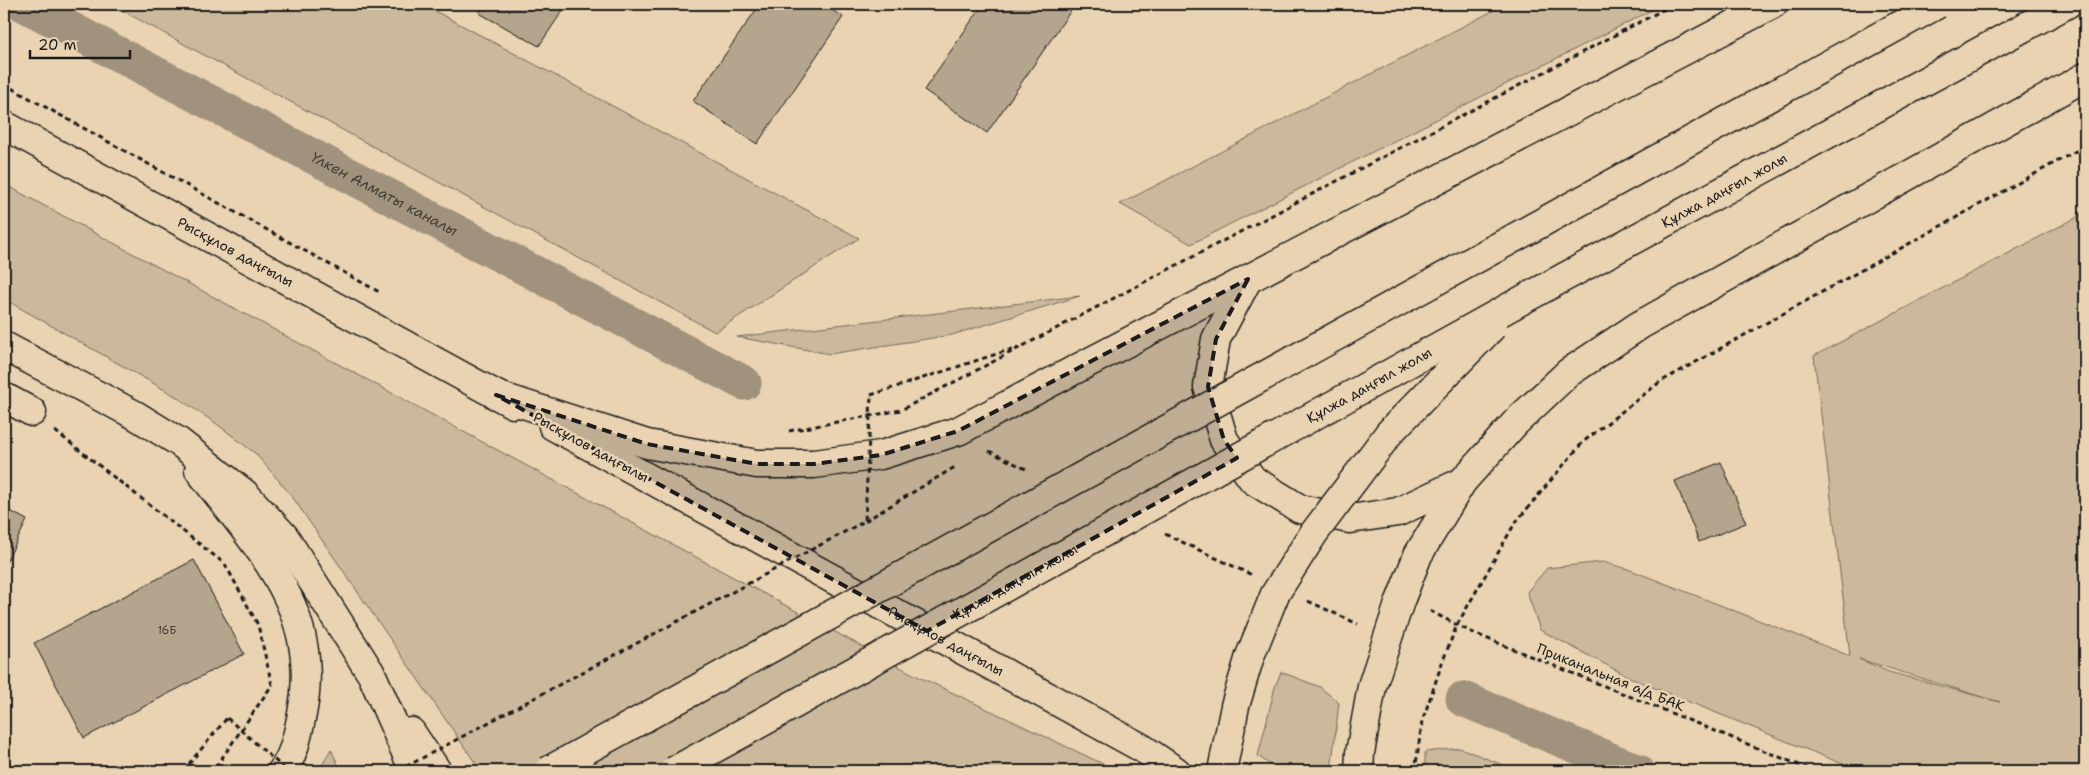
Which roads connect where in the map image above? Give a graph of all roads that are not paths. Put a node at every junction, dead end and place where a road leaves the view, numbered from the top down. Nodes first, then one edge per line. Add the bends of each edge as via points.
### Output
1 (1773, 4) edge
2 (1938, 4) edge
3 (2067, 4) edge
4 (2085, 77) edge
5 (4, 125) edge
6 (1248, 279) junction
7 (1515, 304) junction
8 (4, 346) edge
9 (496, 395) junction
10 (4, 397) edge
11 (32, 412) road end
12 (179, 442) junction
13 (1462, 482) junction
14 (372, 675) junction
15 (282, 771) edge
16 (414, 771) edge
17 (437, 771) edge
18 (548, 771) edge
19 (674, 771) edge
20 (1176, 771) edge
21 (1222, 771) edge
22 (1359, 771) edge

1 - 6 main road
2 - 18 main road, bridge
3 - 7 main road, Құлжа даңғыл жолы
4 - 13 main road via 1640,325 1568,373 1516,422
5 - 9 main road, Рысқұлов даңғылы
6 - 9 main road via 958,431 881,455 814,464 757,464 647,444
6 - 13 main road via 1216,339 1208,386 1224,440 1253,480 1300,508 1350,519 1398,512
7 - 19 main road, Құлжа даңғыл жолы, bridge
7 - 21 main road, bridge via 1390,432 1314,533 1290,571 1276,594 1250,656 1235,706
8 - 12 main road via 135,415
9 - 20 main road, Рысқұлов даңғылы via 1142,748
10 - 11 main road
12 - 14 main road via 245,494 284,536
12 - 15 main road via 278,576 296,614 304,648 306,692 297,736
13 - 22 main road via 1418,555 1400,601 1372,686
14 - 16 main road
14 - 17 main road

